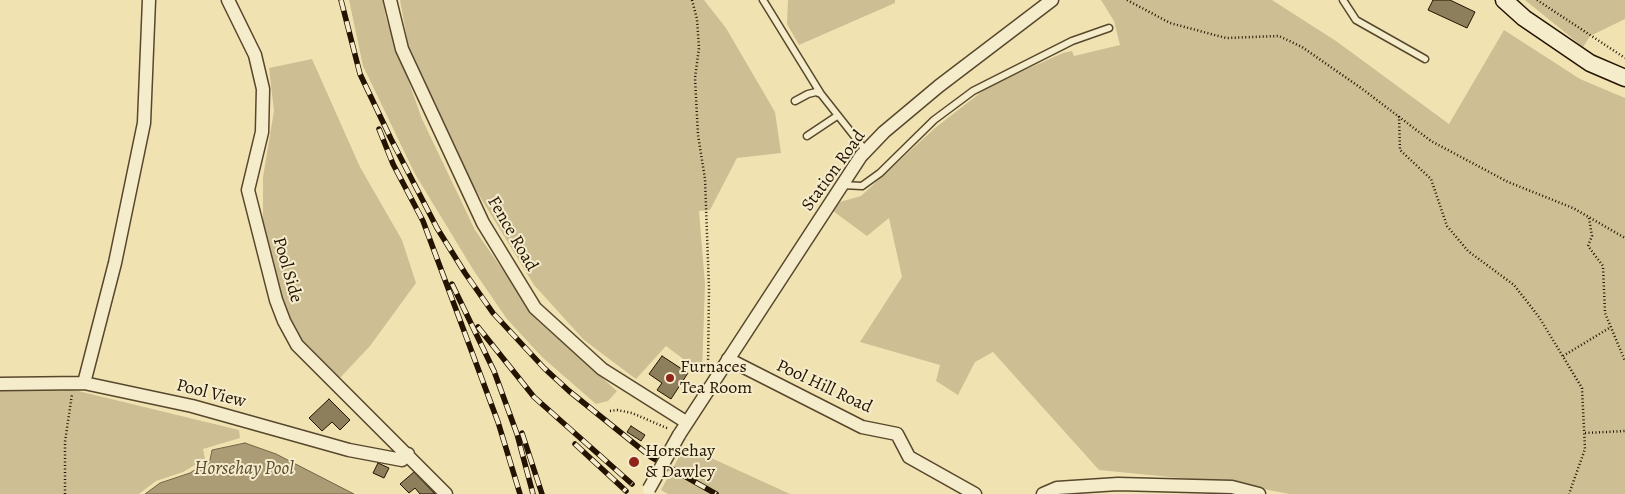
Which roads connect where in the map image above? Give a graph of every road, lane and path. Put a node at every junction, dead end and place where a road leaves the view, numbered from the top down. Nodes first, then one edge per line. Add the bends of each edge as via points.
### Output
1 (149, 0) edge
2 (390, 0) edge
3 (692, 0) edge
4 (763, 0) edge
5 (1052, 0) edge
6 (1127, 0) edge
7 (1343, 0) edge
8 (1504, 0) edge
9 (1537, 0) edge
10 (230, 1) edge
11 (1109, 28) dead end
12 (1625, 58) edge
13 (1425, 59) dead end
14 (1625, 78) edge
15 (821, 94) junction
16 (795, 101) dead end
17 (837, 116) junction
18 (1398, 116) junction
19 (807, 136) dead end
20 (866, 151) junction
21 (842, 185) junction
22 (1589, 218) junction
23 (1625, 238) edge
24 (1611, 327) junction
25 (1563, 356) junction
26 (728, 359) junction
27 (1625, 361) edge
28 (79, 383) junction
29 (0, 384) edge
30 (707, 390) junction
31 (610, 411) dead end
32 (686, 422) junction
33 (1625, 432) edge
34 (1585, 433) junction
35 (678, 435) junction
36 (408, 454) junction
37 (1168, 489) edge
38 (648, 491) edge
39 (65, 494) edge
40 (446, 494) edge
41 (975, 494) edge
42 (1043, 494) edge
43 (1258, 494) edge
44 (1569, 494) edge

1 - 28 street via 143,132 115,262
2 - 32 street, Fence Road via 402,49 483,223 535,308 602,369
3 - 30 path via 699,48 695,78 710,289
4 - 15 lane
5 - 20 street, Station Road via 939,86
6 - 18 path via 1170,23 1226,38 1279,36 1309,52
7 - 13 lane via 1356,20
8 - 14 main road via 1524,18 1590,63
9 - 12 path
10 - 36 street, Pool Side via 255,56 262,89 262,132 248,190 284,321 297,345
11 - 21 lane via 1072,41 973,90 934,120 880,173 862,186
15 - 16 lane via 808,94
15 - 17 lane
17 - 19 lane
17 - 20 lane
18 - 22 path via 1440,146 1508,182
18 - 25 path via 1400,150 1431,179 1447,226 1468,251 1514,285
20 - 21 street, Station Road
21 - 26 street, Station Road
22 - 23 path
22 - 24 path via 1592,236 1588,246 1603,266 1605,313
24 - 25 path
24 - 27 path
25 - 34 path via 1582,388
26 - 30 street, Station Road
26 - 41 street, Pool Hill Road via 862,427 897,434 909,458
28 - 29 street, Pool View
28 - 36 street, Pool View via 192,406 349,450 402,460
28 - 39 path via 65,442
30 - 32 street, Station Road
31 - 35 path via 632,413
32 - 35 street, Station Road
33 - 34 path
34 - 44 path via 1585,449
35 - 38 street, Station Road, bridge
36 - 40 street, Pool Side
37 - 42 street via 1118,484 1056,488
37 - 43 street via 1232,487

